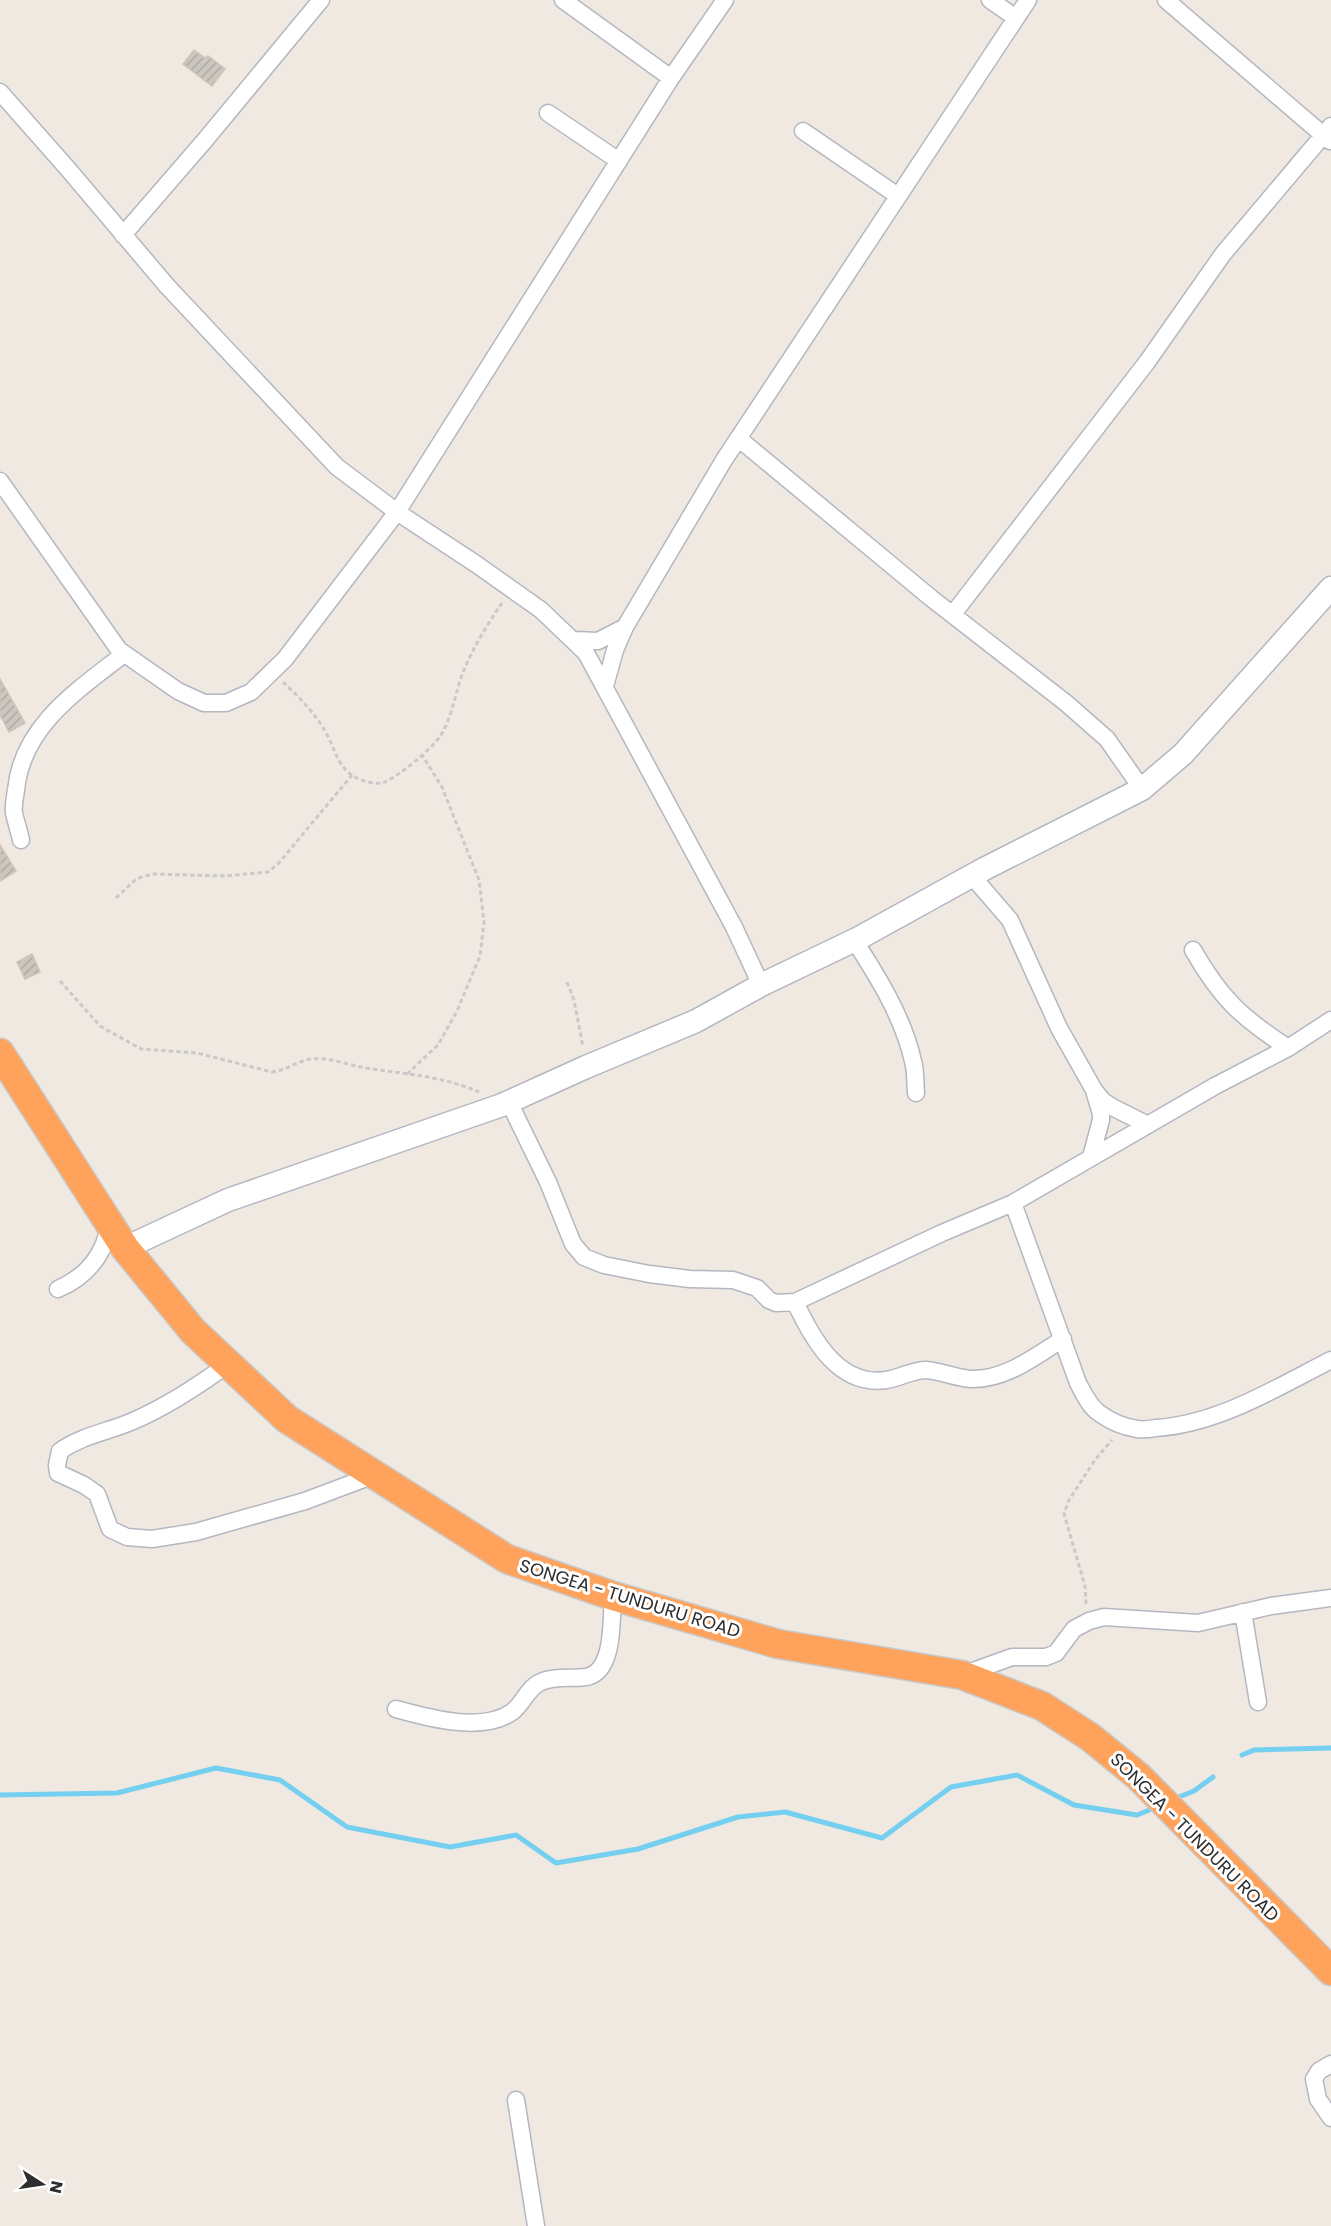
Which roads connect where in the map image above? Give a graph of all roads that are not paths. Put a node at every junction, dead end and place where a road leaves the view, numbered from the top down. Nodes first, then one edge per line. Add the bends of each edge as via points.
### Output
1 (321, 0) edge
2 (563, 0) edge
3 (726, 0) edge
4 (990, 0) edge
5 (1028, 0) edge
6 (1166, 0) edge
7 (1016, 18) junction
8 (671, 78) junction
9 (0, 92) edge
10 (548, 113) dead end
11 (803, 131) dead end
12 (1328, 134) edge
13 (619, 161) junction
14 (898, 196) junction
15 (123, 235) junction
16 (738, 438) junction
17 (0, 481) edge
18 (397, 512) junction
19 (1331, 588) edge
20 (952, 614) junction
21 (625, 627) junction
22 (573, 640) junction
23 (124, 654) junction
24 (605, 686) junction
25 (1142, 789) junction
26 (21, 840) dead end
27 (972, 876) junction
28 (854, 940) junction
29 (1193, 950) dead end
30 (761, 985) junction
31 (1331, 1020) edge
32 (1288, 1048) junction
33 (0, 1053) edge
34 (1094, 1090) junction
35 (916, 1093) dead end
36 (505, 1103) junction
37 (1148, 1125) junction
38 (1091, 1157) junction
39 (1013, 1203) junction
40 (109, 1223) junction
41 (125, 1248) junction
42 (58, 1289) dead end
43 (795, 1302) junction
44 (1063, 1339) junction
45 (1331, 1360) edge
46 (228, 1364) junction
47 (374, 1475) junction
48 (613, 1596) junction
49 (1331, 1598) edge
50 (1243, 1612) junction
51 (962, 1675) junction
52 (1258, 1702) dead end
53 (396, 1709) dead end
54 (1331, 1971) edge
55 (1331, 2064) edge
56 (516, 2100) dead end
57 (1331, 2118) edge
58 (536, 2226) edge

1 - 15 street
2 - 8 street
3 - 8 street
4 - 7 street
5 - 7 street
6 - 12 street
7 - 14 street
8 - 13 street
9 - 15 street
10 - 13 street
11 - 14 street
12 - 20 street via 1223,254 1147,362
13 - 18 street
14 - 16 street
15 - 18 street via 337,467
16 - 20 street
16 - 21 street
17 - 23 street
18 - 22 street via 541,610
18 - 23 street via 285,659 251,692 226,703 204,704
19 - 25 street via 1183,754
20 - 25 street via 1107,739
21 - 22 street via 598,641
21 - 24 street
22 - 24 street
23 - 26 street via 65,700 38,731 17,781 14,812
24 - 30 street
25 - 27 street
27 - 28 street
27 - 34 street via 1010,920 1059,1028
28 - 30 street
28 - 35 street via 889,998 904,1034 914,1061
29 - 32 street via 1228,1003
30 - 36 street via 696,1021
31 - 32 street
32 - 37 street
33 - 40 highway, SONGEA - TUNDURU ROAD
34 - 37 street via 1103,1101
34 - 38 street via 1101,1114
36 - 41 street via 228,1200
36 - 43 street via 548,1182 573,1244 584,1257 649,1274 733,1280 757,1288 776,1303
37 - 38 street
38 - 39 street
39 - 43 street
39 - 44 street
40 - 41 highway, SONGEA - TUNDURU ROAD
40 - 42 street via 104,1244 89,1269
41 - 46 highway, SONGEA - TUNDURU ROAD via 193,1331
43 - 44 street via 810,1333 836,1365 872,1380 887,1380 919,1370 985,1378 1006,1372
44 - 45 street via 1088,1402 1114,1422 1139,1430 1178,1427 1212,1416
46 - 47 highway, SONGEA - TUNDURU ROAD via 287,1419
46 - 47 street via 181,1398 131,1422 75,1440 60,1450 58,1473 97,1494 110,1530 127,1537 152,1539 196,1532 305,1501
47 - 48 highway, SONGEA - TUNDURU ROAD via 507,1559
48 - 51 highway, SONGEA - TUNDURU ROAD via 778,1644
48 - 53 street via 608,1656 599,1671 589,1676 541,1682 510,1714 480,1722 445,1720
49 - 50 street
50 - 51 street via 1198,1623 1104,1617 1074,1629 1056,1653 1046,1657 1012,1657
50 - 52 street
51 - 54 highway, SONGEA - TUNDURU ROAD via 1042,1706 1090,1737 1138,1776
55 - 57 street via 1314,2079 1318,2099
56 - 58 street

